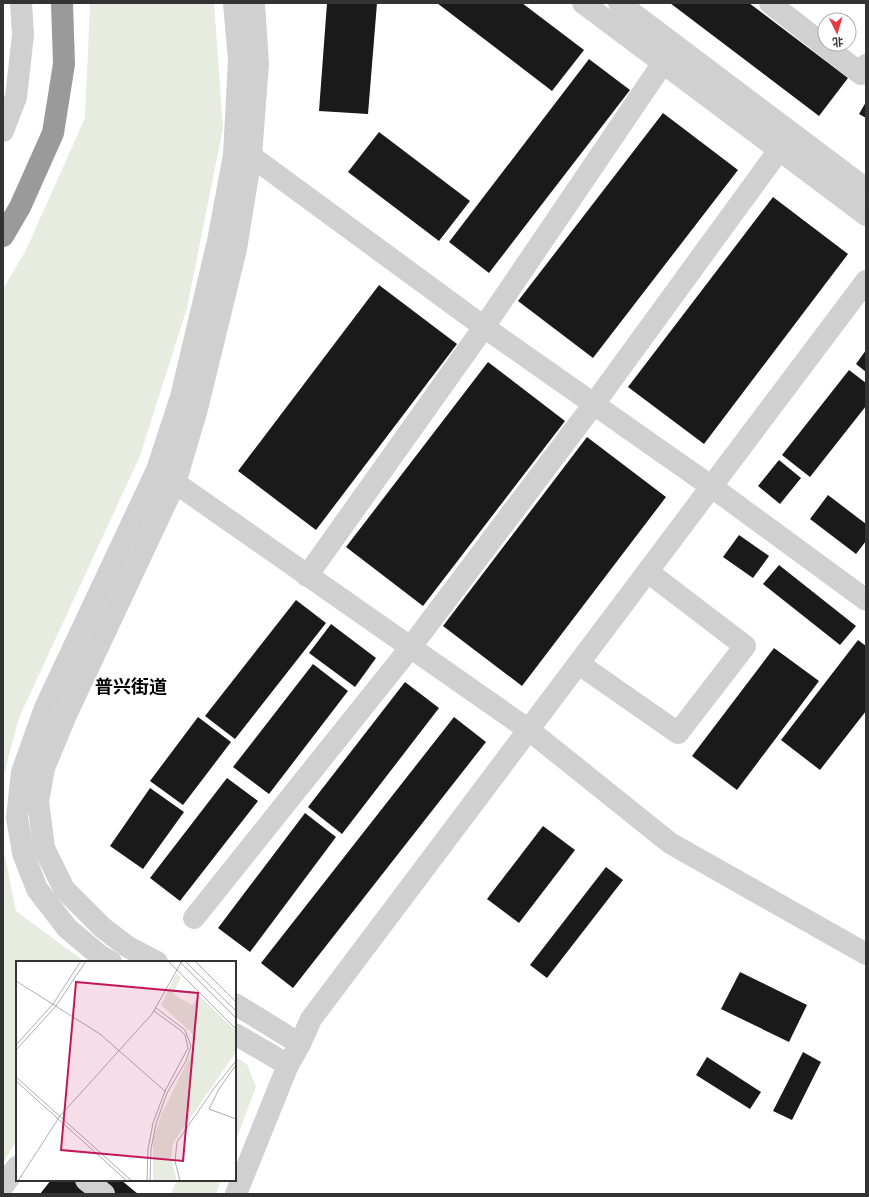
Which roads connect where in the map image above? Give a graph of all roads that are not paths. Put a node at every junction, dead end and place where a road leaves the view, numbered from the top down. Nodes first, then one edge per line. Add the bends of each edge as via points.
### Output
1 (21, 3) edge
2 (62, 3) edge
3 (234, 3) edge
4 (254, 3) edge
5 (583, 3) edge
6 (618, 3) edge
7 (770, 3) edge
8 (663, 63) junction
9 (866, 65) edge
10 (3, 131) edge
11 (779, 150) junction
12 (251, 156) junction
13 (866, 189) edge
14 (866, 215) edge
15 (3, 236) edge
16 (866, 281) edge
17 (484, 327) junction
18 (594, 404) junction
19 (157, 470) junction
20 (175, 483) junction
21 (712, 487) junction
22 (648, 572) junction
23 (307, 576) junction
24 (866, 600) edge
25 (410, 648) junction
26 (579, 664) junction
27 (529, 730) junction
28 (194, 918) dead end
29 (866, 954) edge
30 (109, 961) edge
31 (155, 961) edge
32 (236, 1005) edge
33 (236, 1035) edge
34 (300, 1044) junction
35 (288, 1064) junction
36 (16, 1168) edge
37 (87, 1181) edge
38 (3, 1186) edge
39 (104, 1194) edge
40 (236, 1194) edge

1 - 10 street via 24,35 16,97
2 - 15 highway via 64,64 53,133 20,206
3 - 19 street via 239,60 234,155 218,241 181,398
4 - 12 street via 258,64
5 - 8 street
6 - 13 street
7 - 9 street via 861,74
8 - 11 street
8 - 17 street
11 - 14 street
11 - 18 street
12 - 17 street
12 - 20 street via 236,249 197,409
16 - 21 street
17 - 18 street
17 - 23 street
18 - 21 street
18 - 25 street
19 - 20 street
19 - 30 street via 45,708 22,772 17,818 23,853 37,889 67,928
20 - 23 street
20 - 31 street via 66,715 44,768 38,802 44,848 64,889 103,928 128,947
21 - 22 street
21 - 24 street
22 - 26 street
22 - 26 street via 745,646 678,733
23 - 25 street
25 - 27 street
25 - 28 street
26 - 27 street
27 - 29 street via 670,843
27 - 34 street via 311,1019
32 - 34 street
33 - 35 street
34 - 35 street
35 - 40 street
36 - 38 street
37 - 39 street

